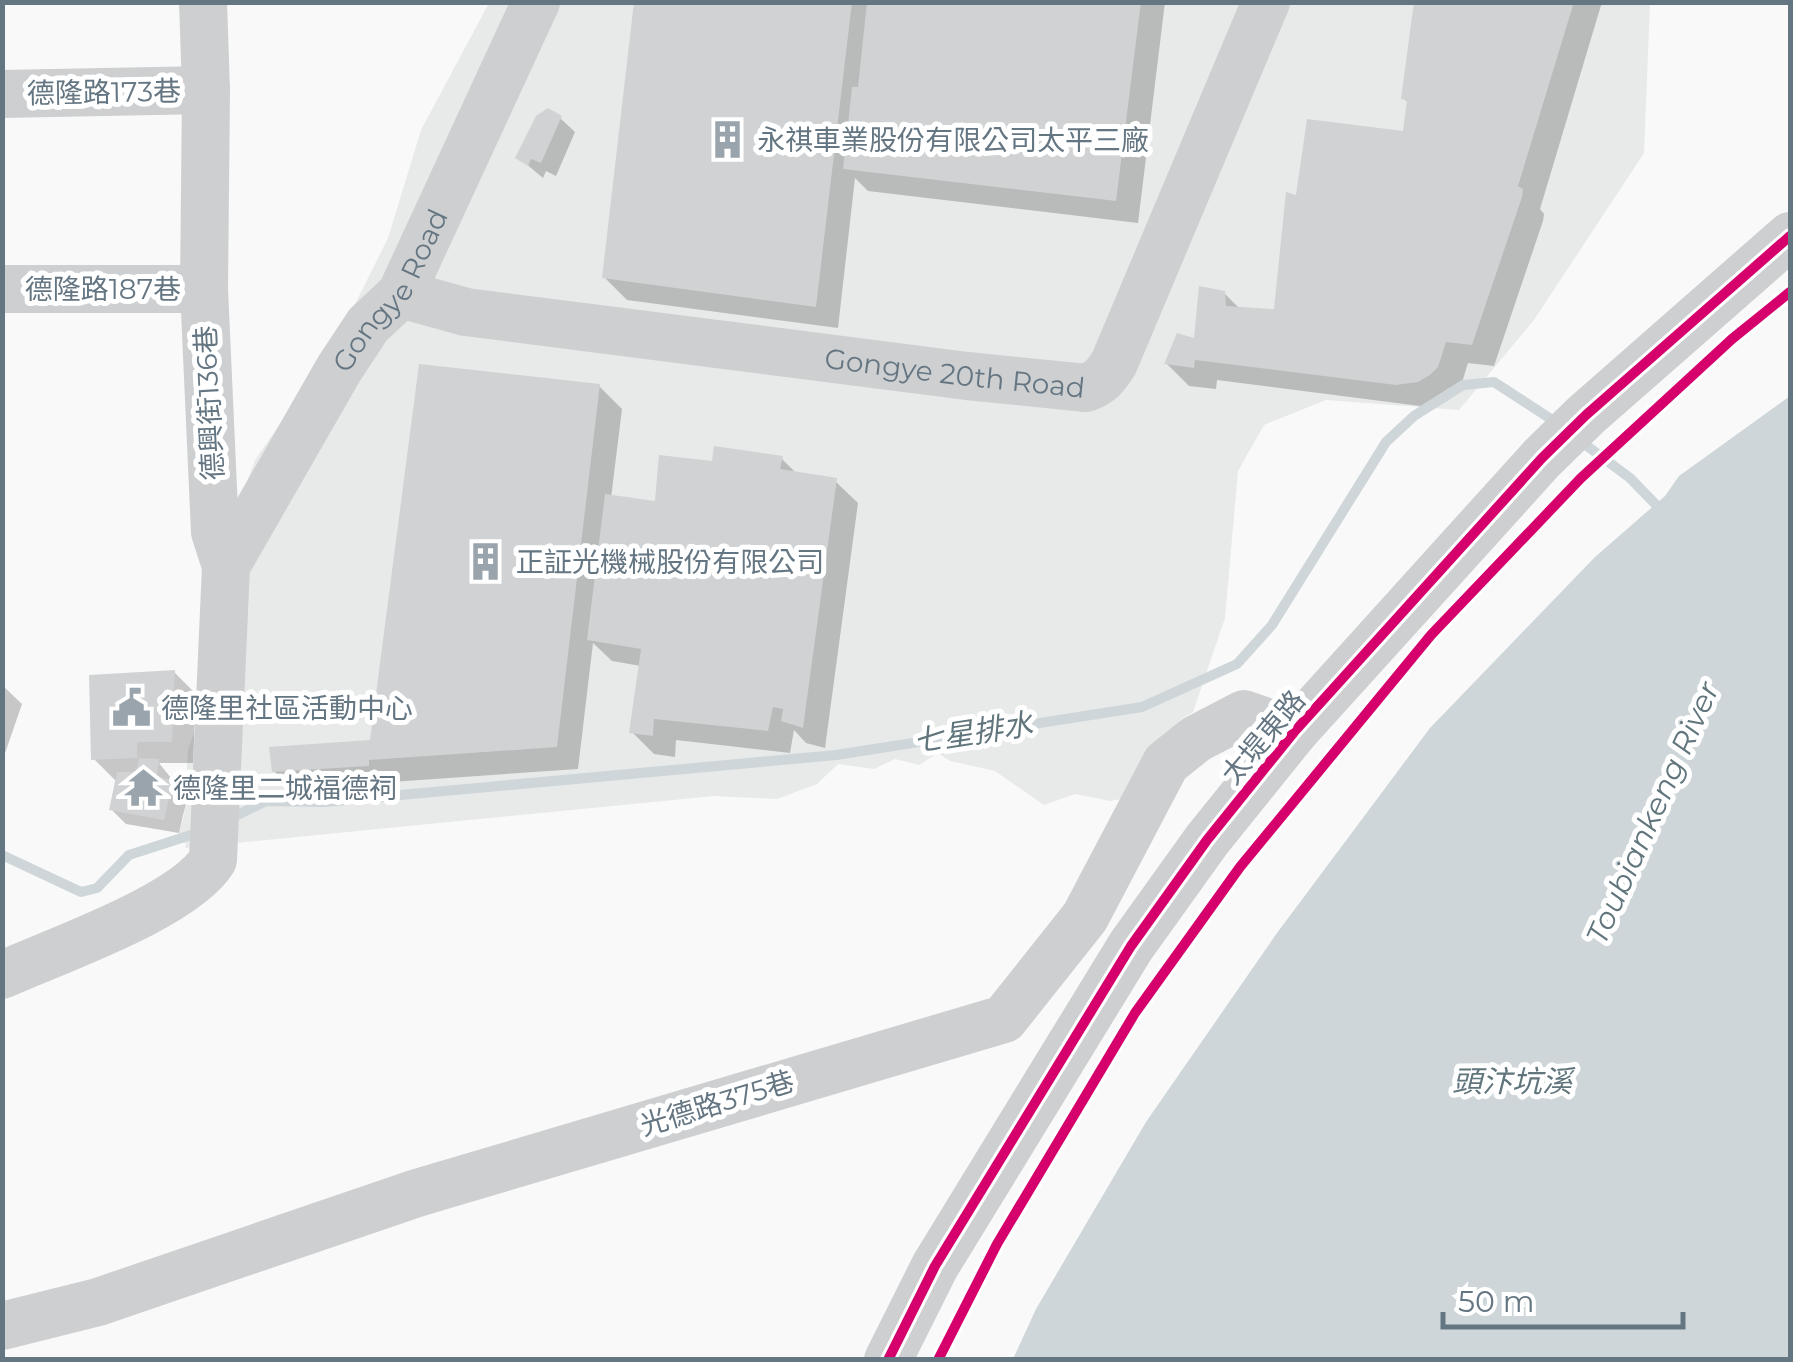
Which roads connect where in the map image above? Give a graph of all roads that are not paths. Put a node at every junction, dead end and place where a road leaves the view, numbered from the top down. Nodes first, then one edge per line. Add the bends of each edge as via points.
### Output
1 (203, 2) edge
2 (536, 2) edge
3 (1266, 2) edge
4 (206, 90) junction
5 (2, 94) edge
6 (1790, 236) edge
7 (204, 288) junction
8 (2, 289) edge
9 (401, 294) junction
10 (226, 566) junction
11 (1294, 732) junction
12 (2, 975) edge
13 (2, 1326) edge
14 (888, 1360) edge

1 - 4 street, 德興街136巷
2 - 9 street, Gongye Road
3 - 9 street, Gongye 20th Road via 1114,362 1102,381 1086,388 466,312
4 - 5 street, 德隆路173巷
4 - 7 street, 德興街136巷
6 - 11 street, 太堤東路 via 1542,458
7 - 8 street, 德隆路187巷
7 - 10 street, 德興街136巷 via 215,532
9 - 10 street, Gongye Road via 349,354
10 - 12 street, 德興街136巷 via 212,860 203,876 139,914
11 - 13 street, 光德路375巷 via 1244,714 1196,738 1166,763 1085,916 1004,1020 436,1187 98,1302
11 - 14 street, 太堤東路 via 1131,946 935,1266

